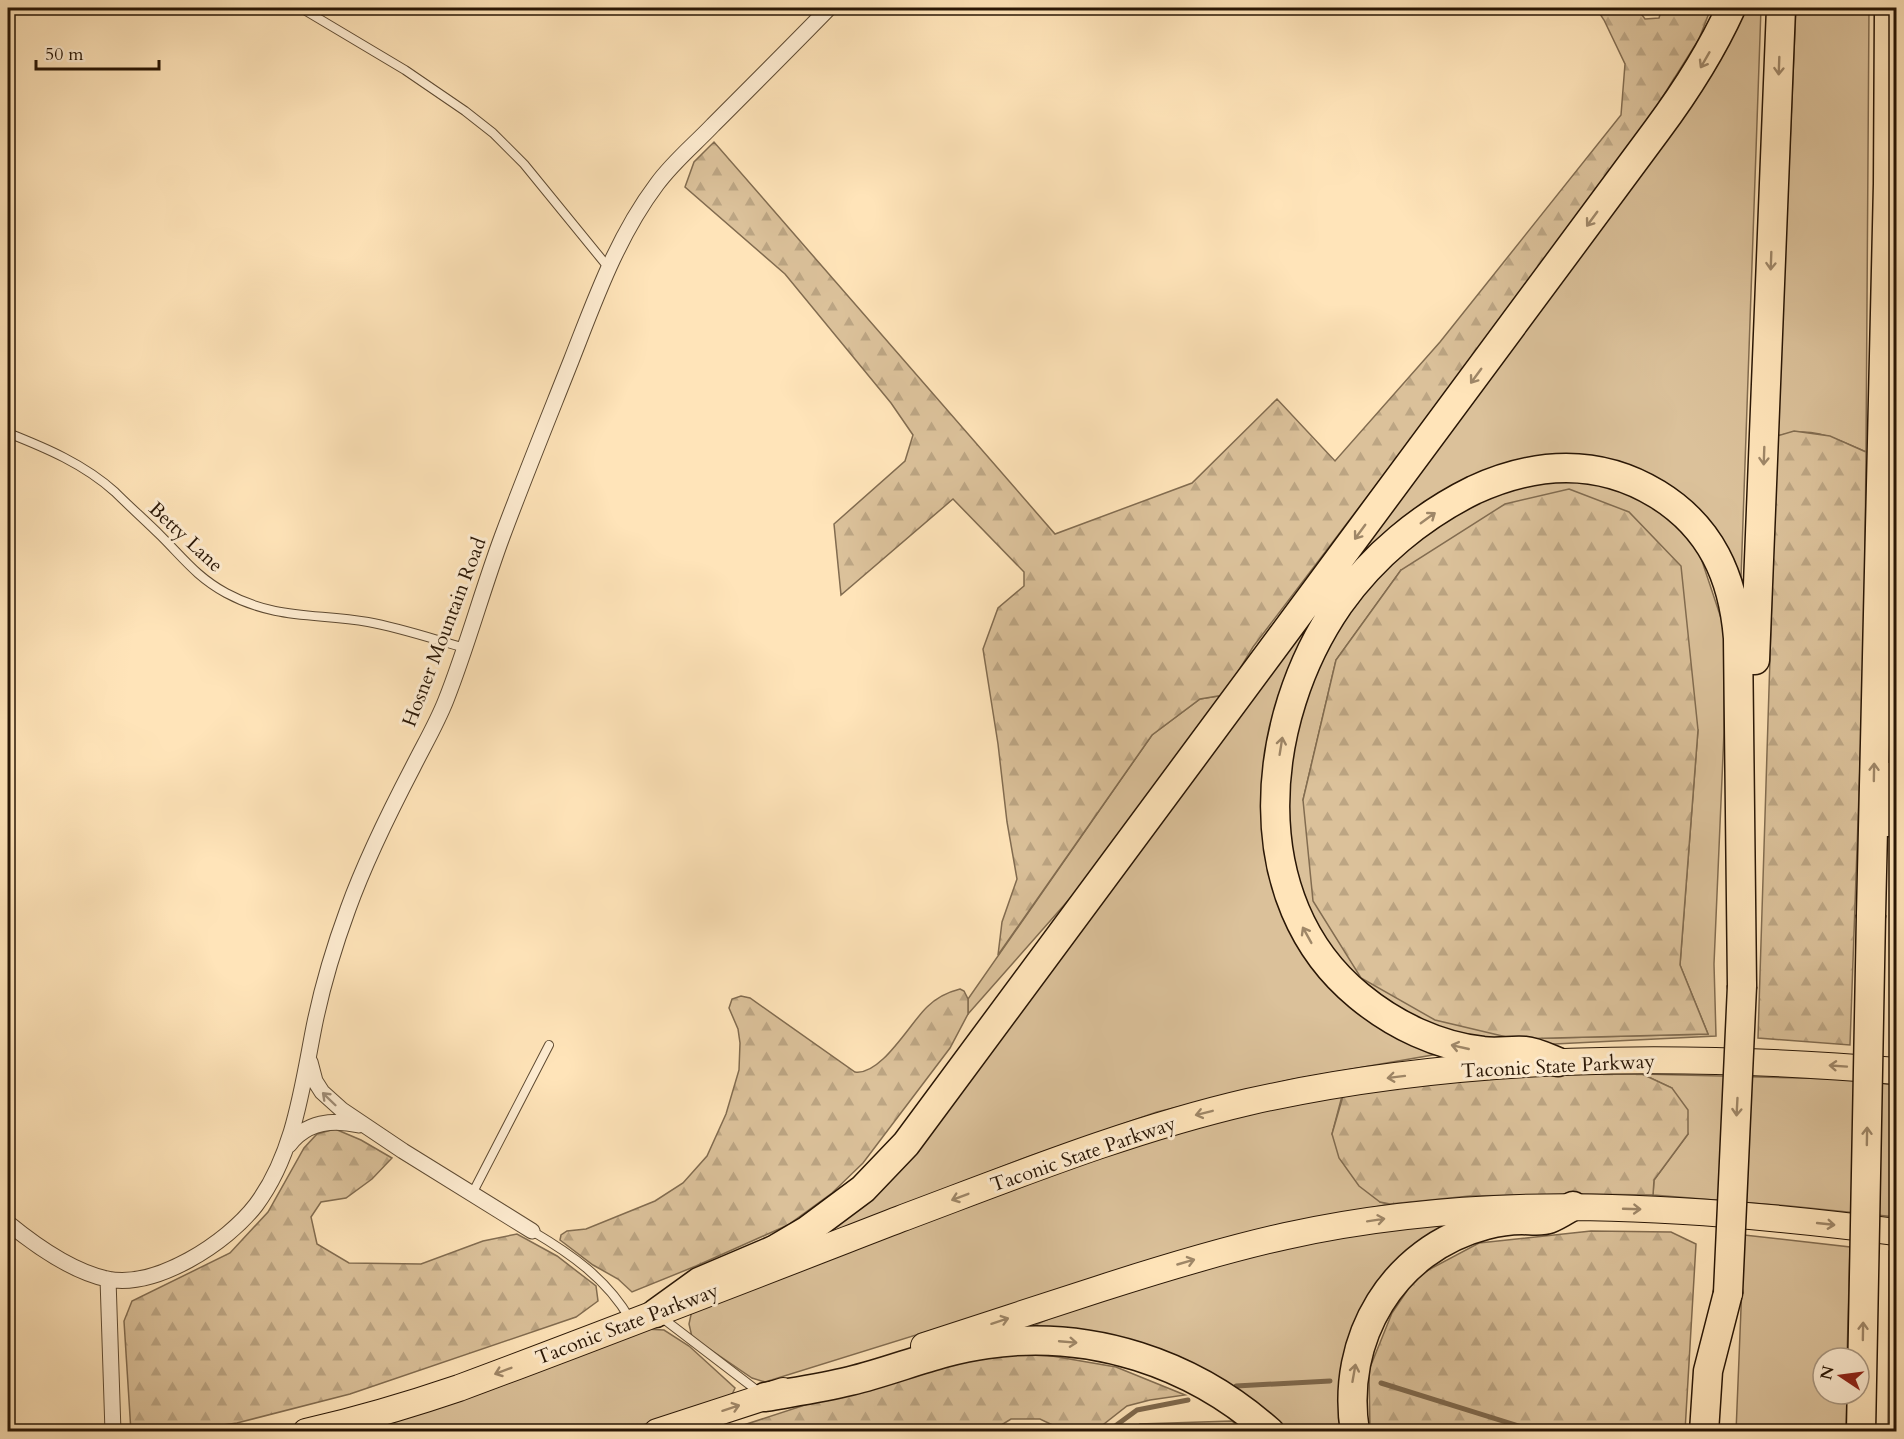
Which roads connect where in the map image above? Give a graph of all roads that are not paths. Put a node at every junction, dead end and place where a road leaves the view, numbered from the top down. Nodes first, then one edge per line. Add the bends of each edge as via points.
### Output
1 (301, 8) edge
2 (829, 8) edge
3 (1731, 8) edge
4 (1781, 8) edge
5 (1889, 8) edge
6 (608, 267) junction
7 (8, 433) edge
8 (465, 648) junction
9 (1896, 775) edge
10 (1871, 915) junction
11 (1742, 986) junction
12 (549, 1045) dead end
13 (310, 1055) junction
14 (1558, 1062) junction
15 (1896, 1071) edge
16 (368, 1128) junction
17 (285, 1149) junction
18 (472, 1194) junction
19 (1573, 1206) junction
20 (8, 1223) edge
21 (532, 1231) joint
22 (1896, 1232) edge
23 (108, 1279) junction
24 (1728, 1293) junction
25 (644, 1318) junction
26 (765, 1397) junction
27 (113, 1431) edge
28 (306, 1431) edge
29 (657, 1431) edge
30 (1270, 1431) edge
31 (1355, 1431) edge
32 (1704, 1431) edge
33 (1722, 1431) edge
34 (1861, 1431) edge

1 - 6 lane via 405,70 493,133 524,164
2 - 6 street, Hosner Mountain Road via 658,181
3 -> 25 highway via 1698,71 1657,130 920,1127 878,1174 827,1217 774,1250 699,1282
4 -> 11 highway
10 -> 5 highway
6 - 8 street, Hosner Mountain Road via 502,538
7 - 8 lane, Betty Lane via 87,470 189,567 229,594 261,609 366,622
8 - 13 street, Hosner Mountain Road via 444,705 371,851 352,899 330,963
9 - 10 highway via 1888,808 1887,861
34 -> 10 highway, bridge
14 -> 11 highway via 1527,1051 1494,1052 1450,1044 1409,1029 1359,996 1324,961 1308,938 1286,888 1278,849 1276,797 1282,737 1303,670 1320,636 1356,583 1388,549 1439,510 1492,482 1544,468 1595,470 1620,476 1664,498 1682,513 1698,529 1722,566 1736,613 1738,638
11 -> 24 highway, bridge
12 - 18 lane
16 -> 13 street via 321,1092
13 - 17 street, Hosner Mountain Road
15 -> 14 highway, Taconic State Parkway via 1726,1060
14 -> 25 highway, Taconic State Parkway via 1367,1081 1191,1117 1076,1153
16 - 17 street via 346,1123 320,1124 299,1133
16 - 18 street
17 - 23 street, Hosner Mountain Road via 256,1205 221,1240 175,1267 129,1281
18 - 21 street
19 -> 22 highway via 1705,1212
26 -> 19 highway via 1171,1266 1287,1236 1405,1215
31 -> 19 highway via 1352,1382 1360,1346 1379,1303 1406,1270 1437,1246 1470,1230 1518,1220 1548,1220
20 - 23 street, Hosner Mountain Road via 73,1267
21 - 25 lane via 564,1251
23 - 27 street
24 - 32 highway via 1708,1371
24 - 33 highway
25 - 26 lane
25 -> 28 highway, Taconic State Parkway via 404,1407
29 -> 26 highway
26 -> 30 highway via 850,1381 966,1347 1060,1341 1113,1349 1184,1373 1220,1393

